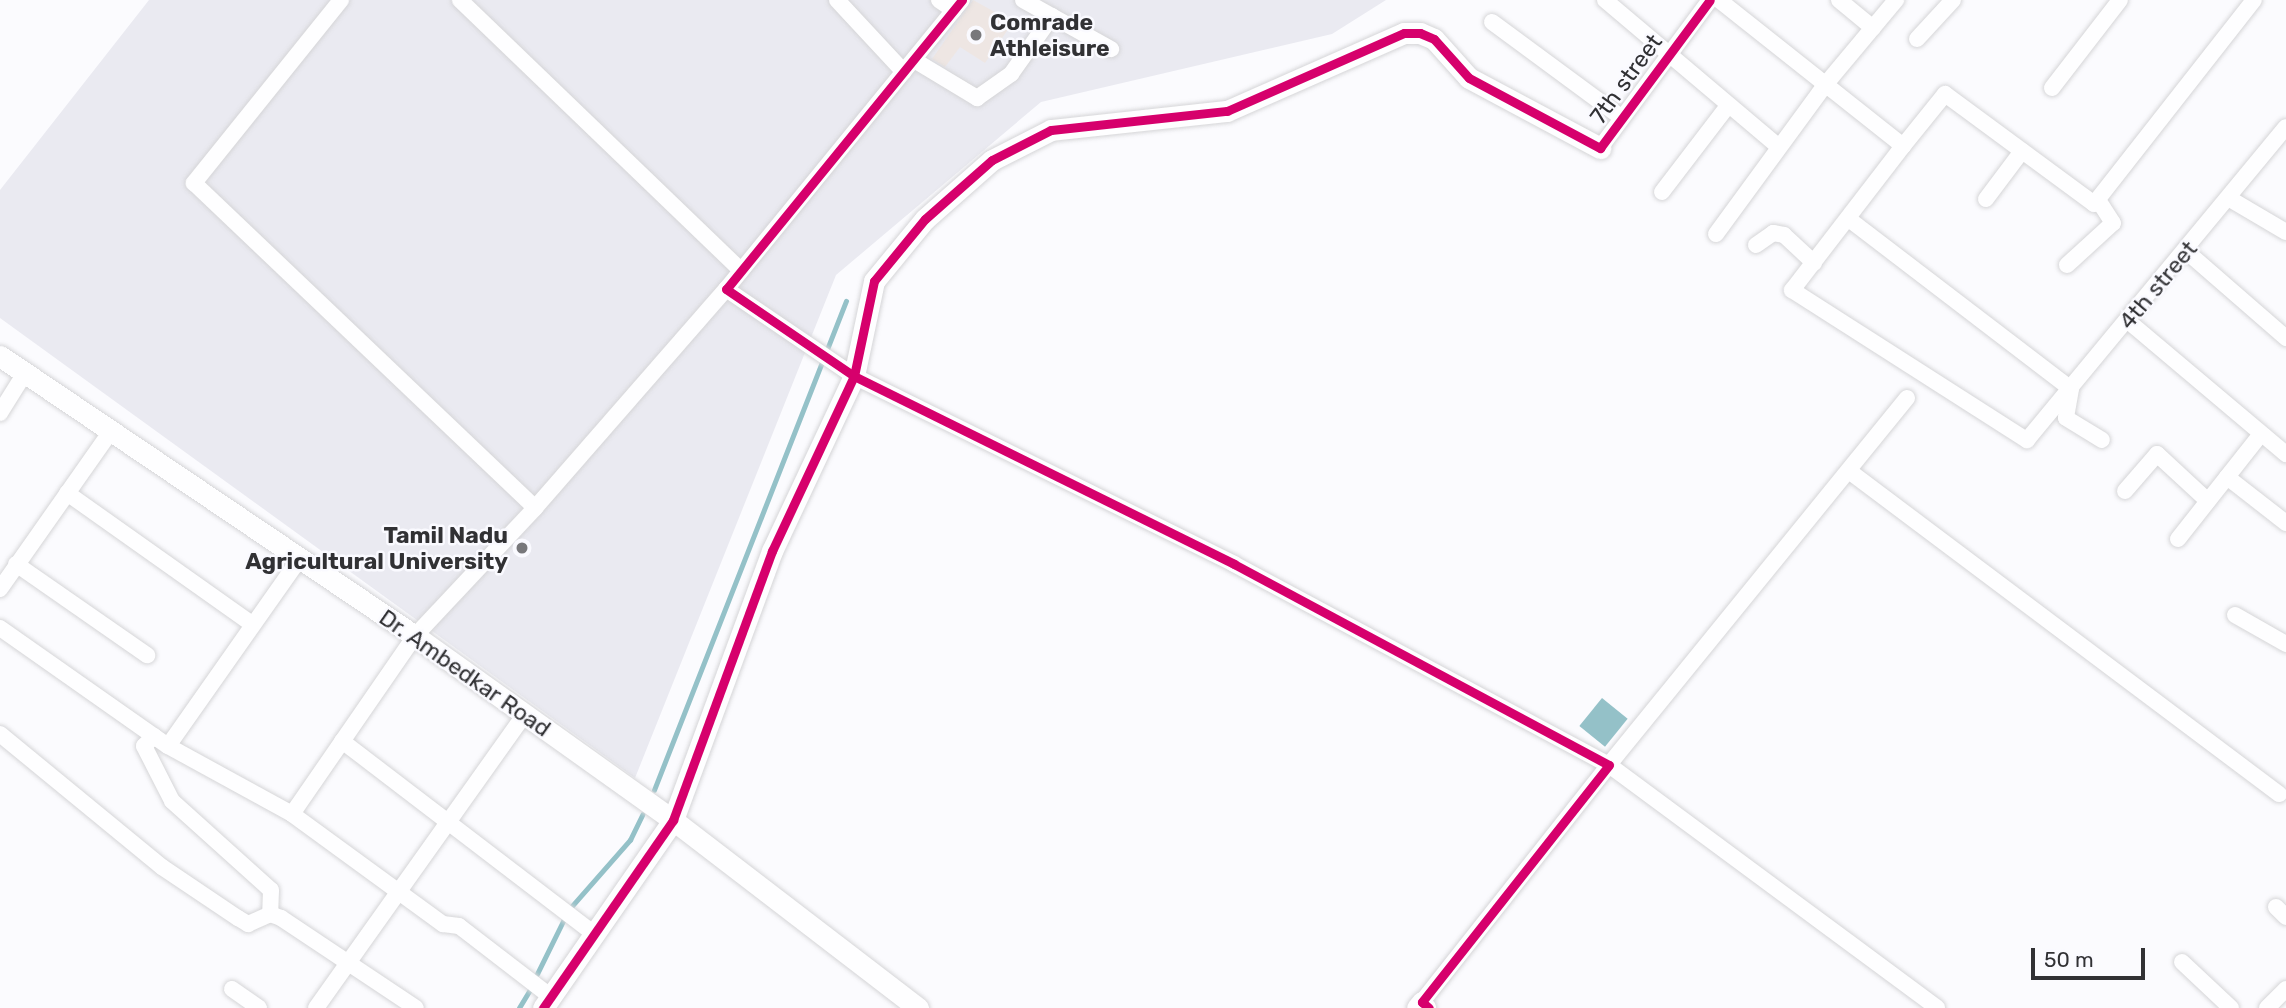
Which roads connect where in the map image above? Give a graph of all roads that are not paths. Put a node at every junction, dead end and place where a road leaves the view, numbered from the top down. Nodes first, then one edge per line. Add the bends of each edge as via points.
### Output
1 (341, 0) edge
2 (460, 0) edge
3 (837, 0) edge
4 (939, 0) edge
5 (1023, 0) edge
6 (1605, 0) edge
7 (1710, 0) edge
8 (1719, 0) edge
9 (1839, 0) edge
10 (1896, 0) edge
11 (1953, 0) edge
12 (2120, 0) edge
13 (2255, 0) edge
14 (958, 5) edge
15 (1052, 16) junction
16 (1492, 22) dead end
17 (1873, 28) junction
18 (1917, 39) dead end
19 (1111, 50) dead end
20 (1668, 52) junction
21 (909, 66) junction
22 (1825, 85) junction
23 (2052, 88) dead end
24 (1727, 107) junction
25 (1621, 117) junction
26 (2286, 127) edge
27 (1778, 146) junction
28 (1903, 146) junction
29 (1600, 148) joint
30 (2022, 151) junction
31 (1662, 192) dead end
32 (1986, 199) dead end
33 (2230, 199) junction
34 (2098, 200) junction
35 (1850, 220) junction
36 (2286, 232) edge
37 (1716, 234) dead end
38 (1756, 245) dead end
39 (2186, 251) junction
40 (1814, 263) junction
41 (2067, 265) dead end
42 (741, 270) junction
43 (726, 289) junction
44 (2128, 321) junction
45 (2286, 338) edge
46 (0, 356) edge
47 (25, 373) junction
48 (854, 376) junction
49 (2071, 389) junction
50 (1908, 398) dead end
51 (0, 413) edge
52 (111, 431) junction
53 (2261, 433) junction
54 (2102, 440) dead end
55 (2283, 444) edge
56 (1849, 471) junction
57 (2227, 477) junction
58 (2125, 491) dead end
59 (66, 493) junction
60 (2208, 501) junction
61 (535, 508) junction
62 (2286, 523) edge
63 (2178, 539) dead end
64 (300, 558) junction
65 (16, 564) junction
66 (2, 581) edge
67 (2235, 615) dead end
68 (252, 624) junction
69 (0, 628) edge
70 (415, 636) junction
71 (2286, 644) edge
72 (146, 655) dead end
73 (524, 715) junction
74 (0, 734) edge
75 (153, 736) junction
76 (342, 741) junction
77 (168, 746) junction
78 (1609, 765) junction
79 (2280, 794) dead end
80 (292, 814) junction
81 (673, 820) junction
82 (450, 821) junction
83 (401, 889) junction
84 (270, 914) junction
85 (592, 932) junction
86 (2182, 962) dead end
87 (348, 964) junction
88 (232, 989) dead end
89 (2286, 989) edge
90 (547, 1002) edge
91 (1423, 1006) edge
92 (259, 1008) edge
93 (316, 1008) edge
94 (416, 1008) edge
95 (918, 1008) edge
96 (1937, 1008) edge
97 (2231, 1008) edge
98 (2267, 1008) edge

1 - 61 street via 194,183
2 - 42 street
3 - 21 street
4 - 14 street
5 - 15 street
6 - 20 street
7 - 20 street, 7th street
8 - 22 street
9 - 17 street
10 - 17 street
11 - 18 street
12 - 23 street
13 - 34 street
14 - 21 street
15 - 19 street
15 - 21 street via 1011,74 977,98
16 - 25 street
17 - 22 street
20 - 24 street
20 - 25 street, 7th street
21 - 42 street
22 - 27 street
22 - 28 street
24 - 27 street
24 - 31 street
25 - 29 street, 7th street
26 - 33 street, 4th street
27 - 37 street
28 - 30 street via 1945,94
28 - 35 street
29 - 48 street via 1469,78 1434,39 1420,33 1405,33 1227,111 1051,130 992,160 925,219 874,281
30 - 32 street
30 - 34 street via 2094,204
33 - 36 street
33 - 39 street, 4th street
34 - 41 street via 2113,223
35 - 40 street
35 - 49 street
38 - 40 street via 1773,233 1784,235
39 - 44 street, 4th street
39 - 45 street
40 - 49 street, 4th street via 1792,290 2027,440
42 - 43 street
43 - 48 street
43 - 61 street
44 - 49 street, 4th street
44 - 53 street
46 - 47 street, Dr. Ambedkar Road
47 - 51 street
47 - 52 street, Dr. Ambedkar Road
48 - 78 street via 1258,576
48 - 81 street via 772,551
49 - 54 street via 2066,418
50 - 56 street
52 - 59 street
52 - 64 street, Dr. Ambedkar Road
53 - 55 street
53 - 57 street
56 - 78 street
56 - 79 street
57 - 60 street
57 - 62 street
58 - 60 street via 2157,454
59 - 65 street
59 - 68 street
60 - 63 street
61 - 70 street
64 - 68 street
64 - 70 street, Dr. Ambedkar Road
65 - 66 street
65 - 72 street
67 - 71 street
68 - 77 street
69 - 75 street
70 - 73 street, Dr. Ambedkar Road
70 - 76 street
73 - 81 street, Dr. Ambedkar Road
73 - 82 street
74 - 84 street via 162,867 238,918 256,924
75 - 77 street
75 - 84 street via 144,746 172,801 271,890
76 - 80 street
76 - 82 street
77 - 80 street
78 - 91 street
78 - 96 street
80 - 83 street
81 - 85 street
81 - 95 street, Dr. Ambedkar Road
82 - 83 street
82 - 85 street
83 - 87 street
83 - 90 street via 443,924 459,926
84 - 87 street
85 - 90 street
86 - 97 street
87 - 93 street
87 - 94 street
88 - 92 street
89 - 98 street

